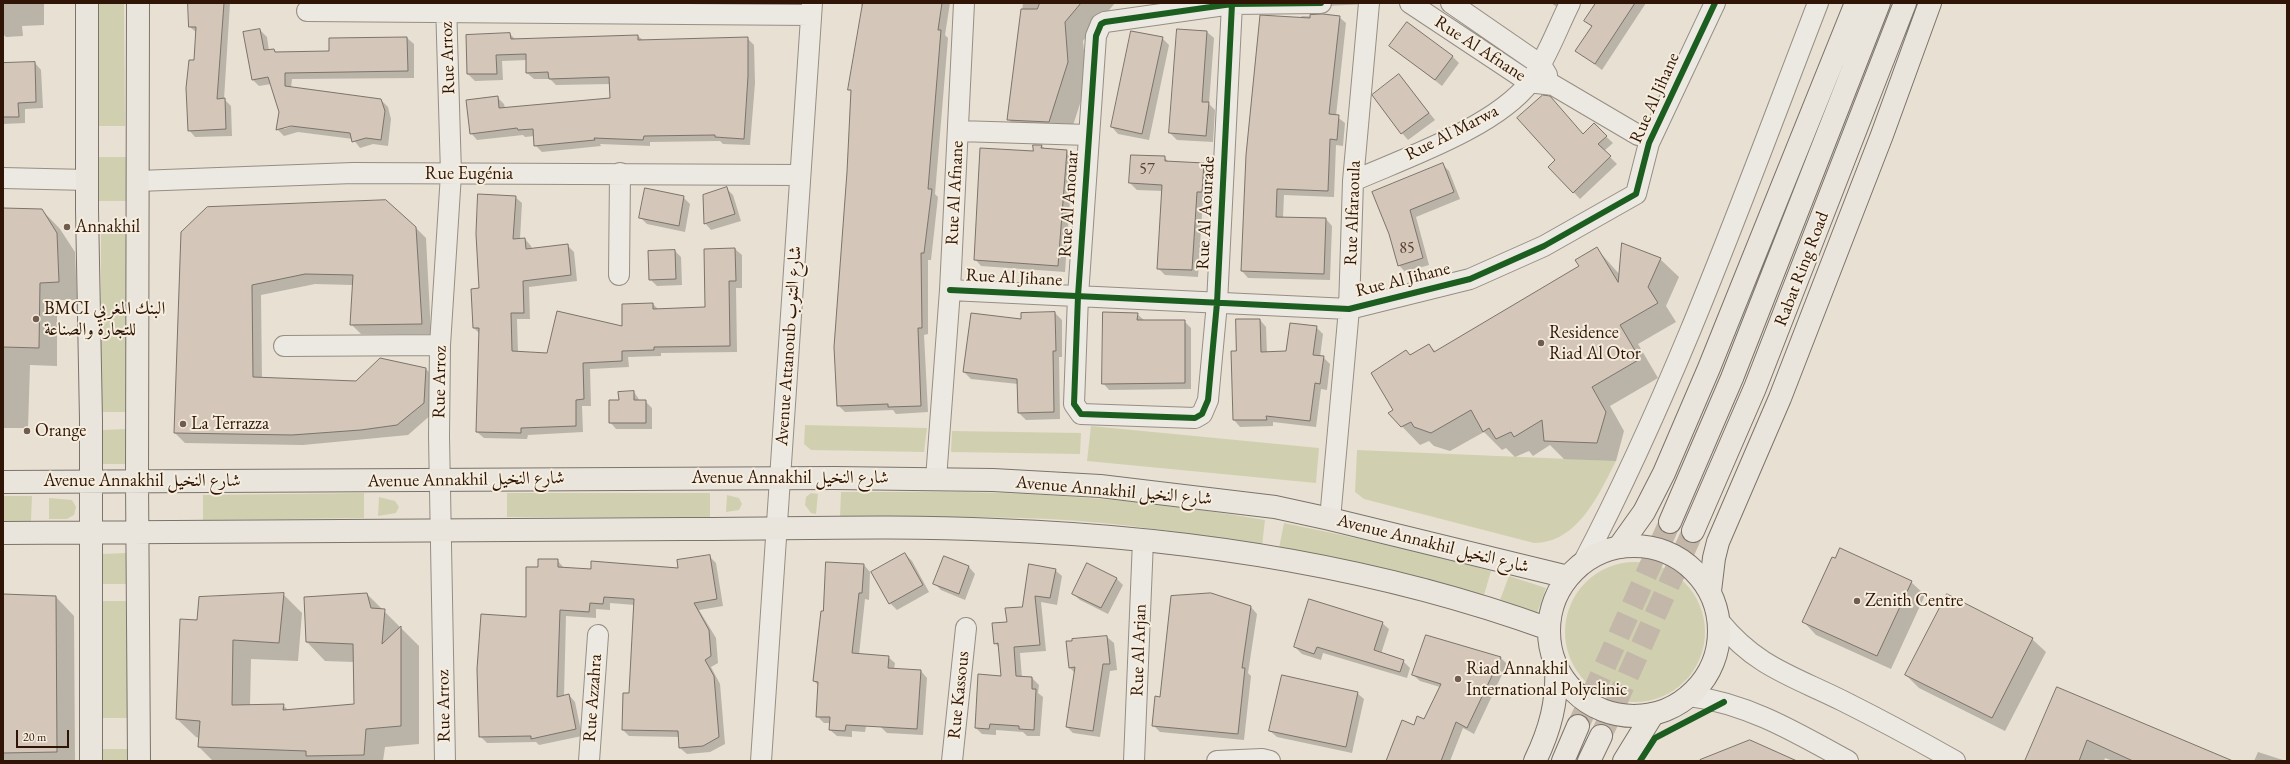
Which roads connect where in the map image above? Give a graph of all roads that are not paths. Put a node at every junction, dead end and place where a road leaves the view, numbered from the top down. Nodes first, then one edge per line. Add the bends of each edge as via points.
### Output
1 (87, 3) edge
2 (138, 3) edge
3 (964, 3) edge
4 (1321, 3) edge
5 (1368, 3) edge
6 (1410, 3) edge
7 (1450, 3) edge
8 (1570, 3) edge
9 (1715, 3) edge
10 (1818, 3) edge
11 (1856, 3) edge
12 (1879, 3) edge
13 (1905, 3) edge
14 (1930, 3) edge
15 (1232, 4) edge
16 (446, 8) edge
17 (811, 9) edge
18 (307, 11) dead end
19 (1541, 65) junction
20 (1529, 82) junction
21 (1553, 85) junction
22 (958, 131) junction
23 (1089, 135) junction
24 (1638, 135) dead end
25 (620, 173) junction
26 (451, 174) junction
27 (800, 175) junction
28 (3, 178) edge
29 (87, 180) junction
30 (138, 181) junction
31 (1353, 181) junction
32 (619, 275) dead end
33 (950, 290) junction
34 (1078, 296) junction
35 (1217, 303) junction
36 (1349, 309) junction
37 (440, 345) junction
38 (284, 346) dead end
39 (1195, 418) joint
40 (781, 478) junction
41 (936, 479) junction
42 (440, 480) junction
43 (137, 481) junction
44 (3, 482) edge
45 (90, 482) junction
46 (1330, 518) junction
47 (1670, 522) tunnel mouth
48 (777, 529) junction
49 (441, 530) junction
50 (1693, 531) tunnel mouth
51 (90, 532) junction
52 (137, 532) junction
53 (3, 533) edge
54 (1144, 540) junction
55 (1619, 547) junction
56 (1576, 570) junction
57 (1710, 591) junction
58 (1719, 621) junction
59 (966, 628) dead end
60 (1549, 629) junction
61 (598, 635) dead end
62 (1556, 666) junction
63 (1690, 696) junction
64 (1653, 714) junction
65 (1578, 726) tunnel mouth
66 (1600, 736) tunnel mouth
67 (91, 761) edge
68 (139, 761) edge
69 (445, 761) edge
70 (589, 761) edge
71 (761, 761) edge
72 (952, 761) edge
73 (1134, 761) edge
74 (1217, 761) edge
75 (1270, 761) edge
76 (1535, 761) edge
77 (1563, 761) edge
78 (1589, 761) edge
79 (1624, 761) edge
80 (1848, 761) edge
81 (1955, 761) edge

1 - 29 main road
2 - 30 main road
3 - 22 street, Rue Al Afnane
4 - 15 street
5 - 31 street, Rue Alfaraoula
6 - 20 street, Rue Al Afnane
7 - 19 street, Rue Al Afnane
8 - 19 street, Rue Al Marwa
9 - 36 street, Rue Al Jihane via 1649,143 1636,194 1544,246 1470,279
10 - 56 street via 1725,244 1649,428 1629,474
11 - 55 main road via 1664,473 1644,512
12 - 47 main road, Rabat Ring Road via 1732,378
13 - 50 main road, Rabat Ring Road via 1755,388
14 - 57 main road via 1780,398 1718,542
15 - 23 street, Rue Al Anouar via 1101,24 1096,36
15 - 35 street, Rue Al Aourade
16 - 17 street
16 - 18 street
16 - 26 street, Rue Arroz
17 - 27 street, Avenue Attanoub شارع التنوب
19 - 20 street, Rue Al Marwa
19 - 21 street, Rue Al Afnane
20 - 21 street, Rue Al Afnane
20 - 31 street, Rue Al Marwa via 1515,97 1489,117
21 - 24 street, Rue Al Afnane
22 - 23 street
22 - 33 street, Rue Al Afnane
23 - 34 street, Rue Al Anouar
25 - 26 street, Rue Eugénia
25 - 27 street, Rue Eugénia
25 - 32 street
26 - 30 street, Rue Eugénia via 353,174
26 - 37 street, Rue Arroz
27 - 40 street, Avenue Attanoub شارع التنوب
28 - 29 street
29 - 45 main road
30 - 43 main road
31 - 36 street, Rue Alfaraoula
33 - 34 street, Rue Al Jihane
33 - 41 street, Rue Al Afnane
34 - 35 street, Rue Al Jihane
34 - 39 street, Rue Al Anouar via 1074,404 1081,414
35 - 36 street, Rue Al Jihane
35 - 39 street, Rue Al Aourade via 1208,400 1202,414
36 - 46 street, Rue Alfaraoula
37 - 38 street
37 - 42 street, Rue Arroz
40 - 41 main road, Avenue Annakhil شارع النخيل
40 - 42 main road, Avenue Annakhil شارع النخيل
40 - 48 street, Avenue Attanoub شارع التنوب
41 - 46 main road, Avenue Annakhil شارع النخيل via 1107,487 1276,508
42 - 43 main road, Avenue Annakhil شارع النخيل
42 - 49 street, Rue Arroz
43 - 45 main road, Avenue Annakhil شارع النخيل
43 - 52 main road
44 - 45 main road, Avenue Annakhil شارع النخيل
45 - 51 main road
46 - 56 main road, Avenue Annakhil شارع النخيل
48 - 49 main road
48 - 54 main road via 997,530
48 - 71 street, Avenue Attanoub شارع التنوب
49 - 52 main road
49 - 69 street, Rue Arroz
51 - 52 main road
51 - 53 main road
51 - 67 main road
52 - 68 main road
54 - 60 main road via 1316,566 1491,608
54 - 73 street, Rue Al Arjan
55 - 56 main road via 1606,550
55 - 57 main road via 1655,548 1672,554 1700,576
56 - 60 main road via 1558,593 1551,611
57 - 58 main road
58 - 63 main road via 1716,654 1704,679
58 - 81 street via 1733,638 1759,660 1901,730
59 - 72 street, Rue Kassous
60 - 62 main road
61 - 70 street, Rue Azzahra
62 - 64 main road via 1571,688 1596,708 1614,714
62 - 76 main road via 1557,689 1554,711
63 - 64 main road via 1668,709
63 - 80 street via 1710,698 1742,707 1780,723
64 - 79 main road
65 - 77 main road
66 - 78 main road
74 - 75 street

